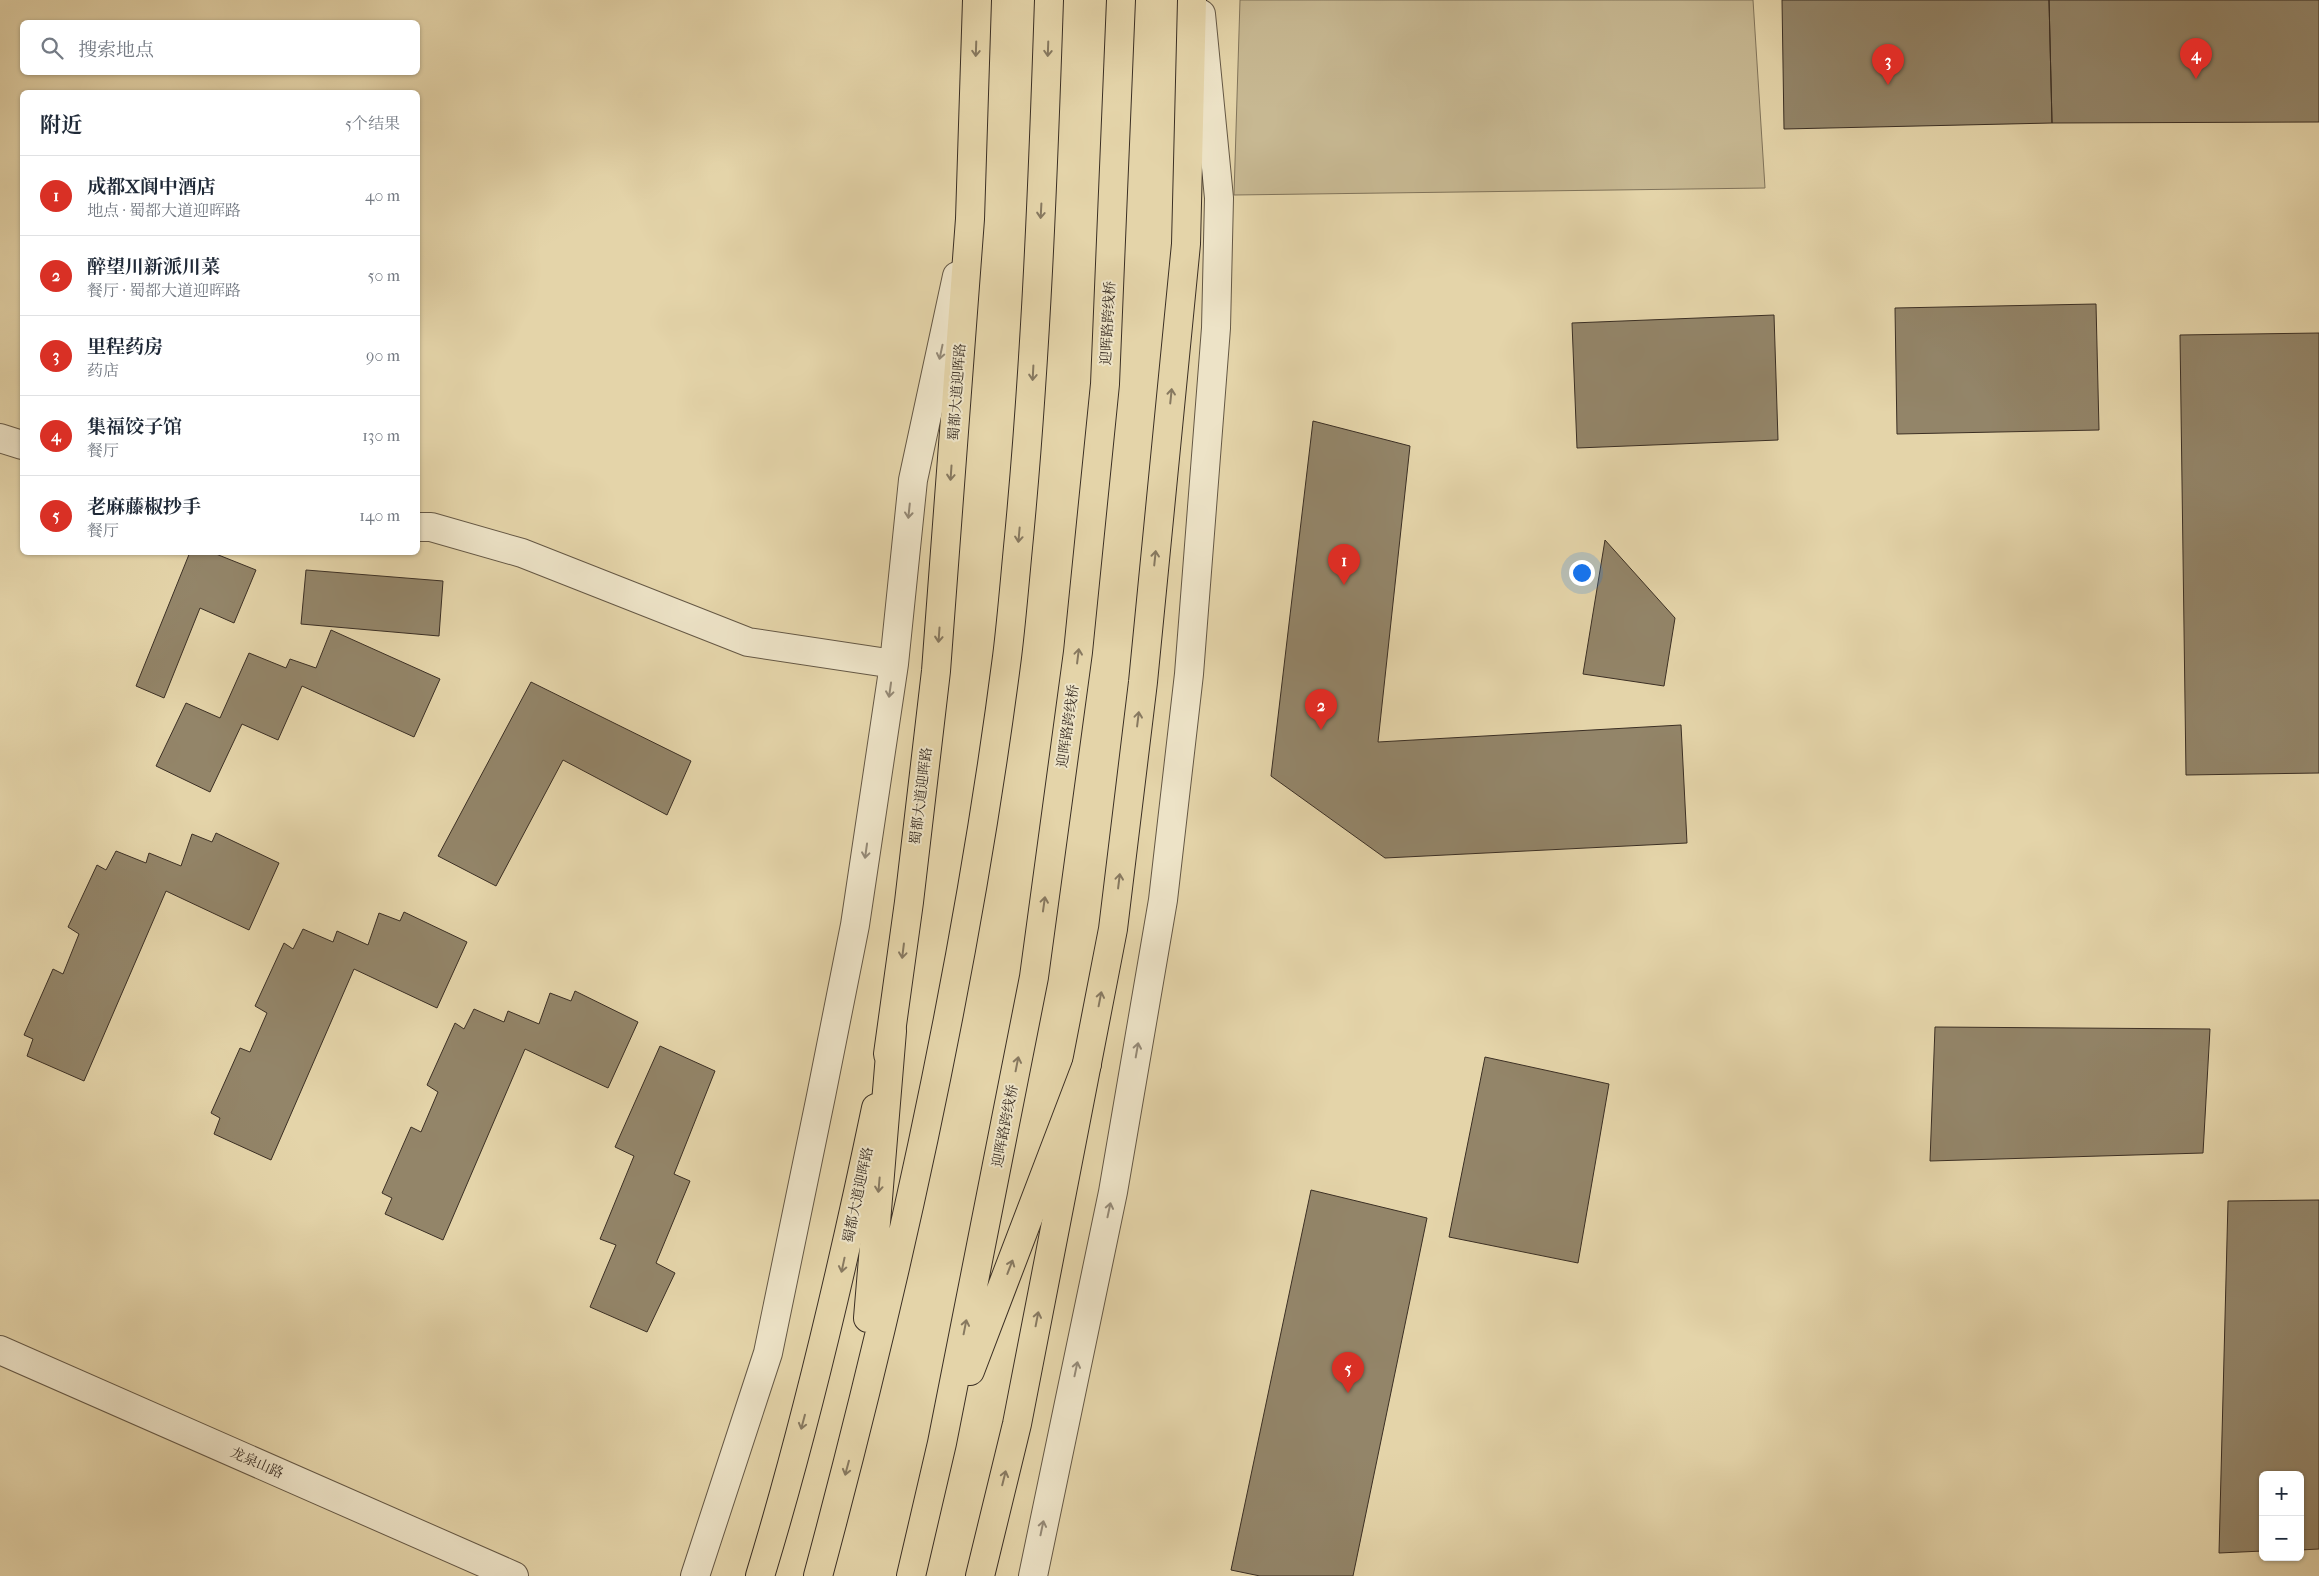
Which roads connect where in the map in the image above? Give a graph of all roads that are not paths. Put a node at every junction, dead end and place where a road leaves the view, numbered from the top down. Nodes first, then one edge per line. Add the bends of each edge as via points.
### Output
1 (978, 0) edge
2 (1050, 0) edge
3 (1121, 0) edge
4 (1192, 0) edge
5 (1199, 0) edge
6 (970, 219) junction
7 (0, 438) edge
8 (20, 444) edge
9 (420, 527) edge
10 (894, 664) junction
11 (892, 1032) junction
12 (1087, 1064) junction
13 (0, 1350) edge
14 (859, 1421) junction
15 (942, 1443) junction
16 (514, 1576) edge
17 (695, 1576) edge
18 (760, 1576) edge
19 (818, 1576) edge
20 (911, 1576) edge
21 (931, 1576) edge
22 (980, 1576) edge
23 (1032, 1576) edge

1 -> 6 main road, 蜀都大道迎晖路
2 -> 14 main road via 1031,406 1007,655 966,928 923,1139
15 -> 3 main road, 迎晖路跨线桥 via 1034,977 1078,652 1105,384
12 -> 4 main road via 1114,929 1143,682 1186,244
23 -> 5 street via 1112,1192 1155,949 1189,674 1216,328 1219,198
6 -> 10 street via 912,480
6 -> 11 main road, 蜀都大道迎晖路 via 936,670
7 - 8 street
9 - 10 street via 431,527 522,553 748,642
10 -> 17 street via 855,925 768,1353
11 -> 14 main road
11 -> 18 main road, 蜀都大道迎晖路 via 842,1273
15 -> 12 main road
22 -> 12 main road via 1017,1424
13 - 16 street, 龙泉山路
14 -> 19 main road
15 - 20 main road
15 - 21 main road

